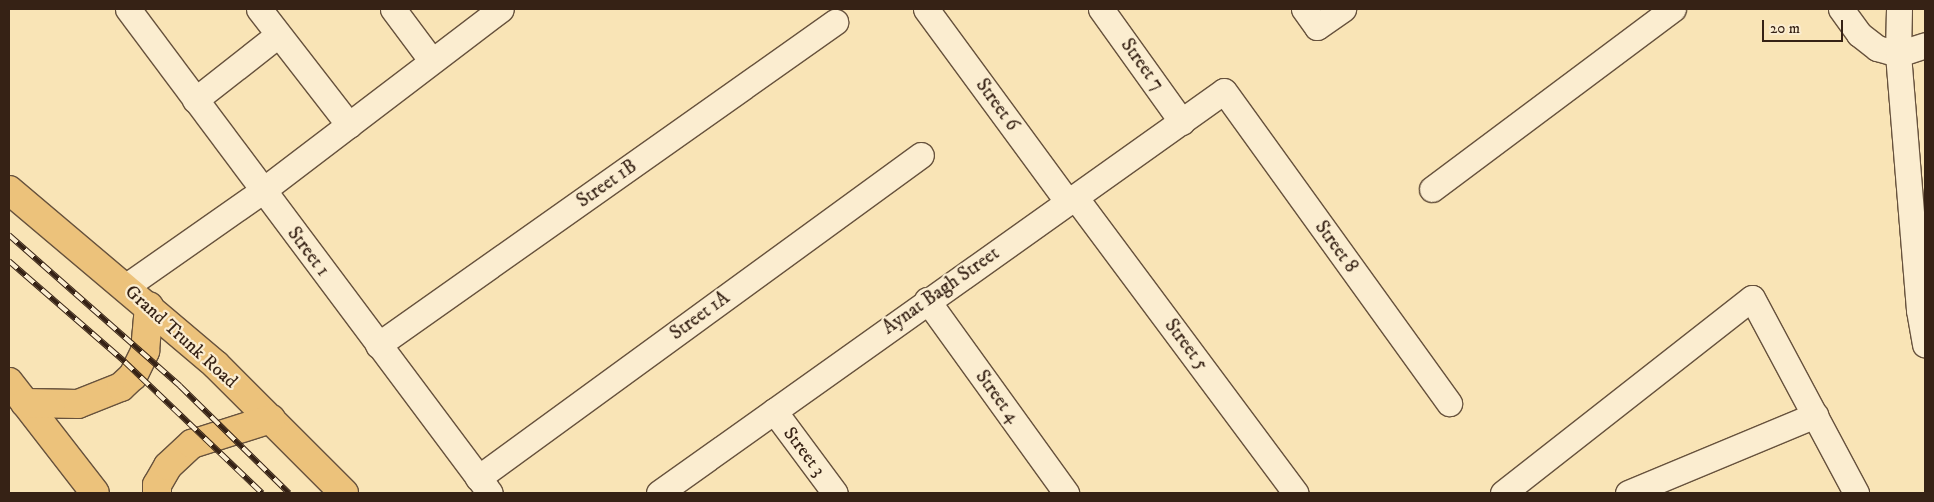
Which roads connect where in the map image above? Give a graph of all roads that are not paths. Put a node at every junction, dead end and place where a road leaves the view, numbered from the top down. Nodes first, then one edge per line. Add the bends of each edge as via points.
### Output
1 (128, 9) edge
2 (259, 9) edge
3 (393, 9) edge
4 (501, 9) edge
5 (926, 9) edge
6 (1101, 9) edge
7 (1304, 9) edge
8 (1343, 9) edge
9 (1673, 9) edge
10 (1841, 9) edge
11 (1899, 9) edge
12 (835, 22) dead end
13 (278, 35) junction
14 (1925, 45) edge
15 (1898, 54) junction
16 (431, 60) junction
17 (1224, 91) joint
18 (195, 100) junction
19 (1182, 122) junction
20 (348, 125) junction
21 (921, 155) dead end
22 (1432, 189) dead end
23 (9, 190) edge
24 (262, 191) junction
25 (1072, 199) junction
26 (126, 288) junction
27 (927, 300) junction
28 (149, 306) junction
29 (1925, 344) edge
30 (378, 345) junction
31 (9, 382) edge
32 (25, 403) junction
33 (1449, 403) dead end
34 (774, 411) junction
35 (1815, 415) junction
36 (271, 419) junction
37 (484, 486) edge
38 (95, 493) edge
39 (157, 493) edge
40 (344, 493) edge
41 (659, 493) edge
42 (835, 493) edge
43 (1066, 493) edge
44 (1296, 493) edge
45 (1503, 493) edge
46 (1628, 493) edge
47 (1856, 493) edge

1 - 18 street, Street 1
2 - 13 street
3 - 16 street
4 - 16 street
5 - 25 street, Street 6
6 - 19 street, Street 7
7 - 8 street via 1317,26
9 - 22 street
10 - 15 street via 1859,34 1877,48
11 - 15 street
12 - 30 street, Street 1B
13 - 18 street
13 - 20 street
14 - 15 street
15 - 29 street via 1919,310
16 - 20 street
17 - 19 street, Aynat Bagh Street
17 - 33 street, Street 8
18 - 24 street, Street 1
19 - 25 street, Aynat Bagh Street
20 - 24 street
21 - 37 street, Street 1A
23 - 26 main road, Grand Trunk Road
24 - 26 street
24 - 30 street, Street 1
25 - 27 street, Aynat Bagh Street
25 - 44 street, Street 5
26 - 28 main road, Grand Trunk Road
27 - 34 street, Aynat Bagh Street
27 - 43 street, Street 4
28 - 32 main road via 144,351 133,376 121,387 78,404
28 - 36 main road, Grand Trunk Road
30 - 37 street, Street 1
31 - 32 main road
32 - 38 main road
34 - 41 street, Aynat Bagh Street
34 - 42 street, Street 3
35 - 45 street via 1752,298
35 - 46 street
35 - 47 street
36 - 39 main road via 192,444 168,466 157,484
36 - 40 main road, Grand Trunk Road

